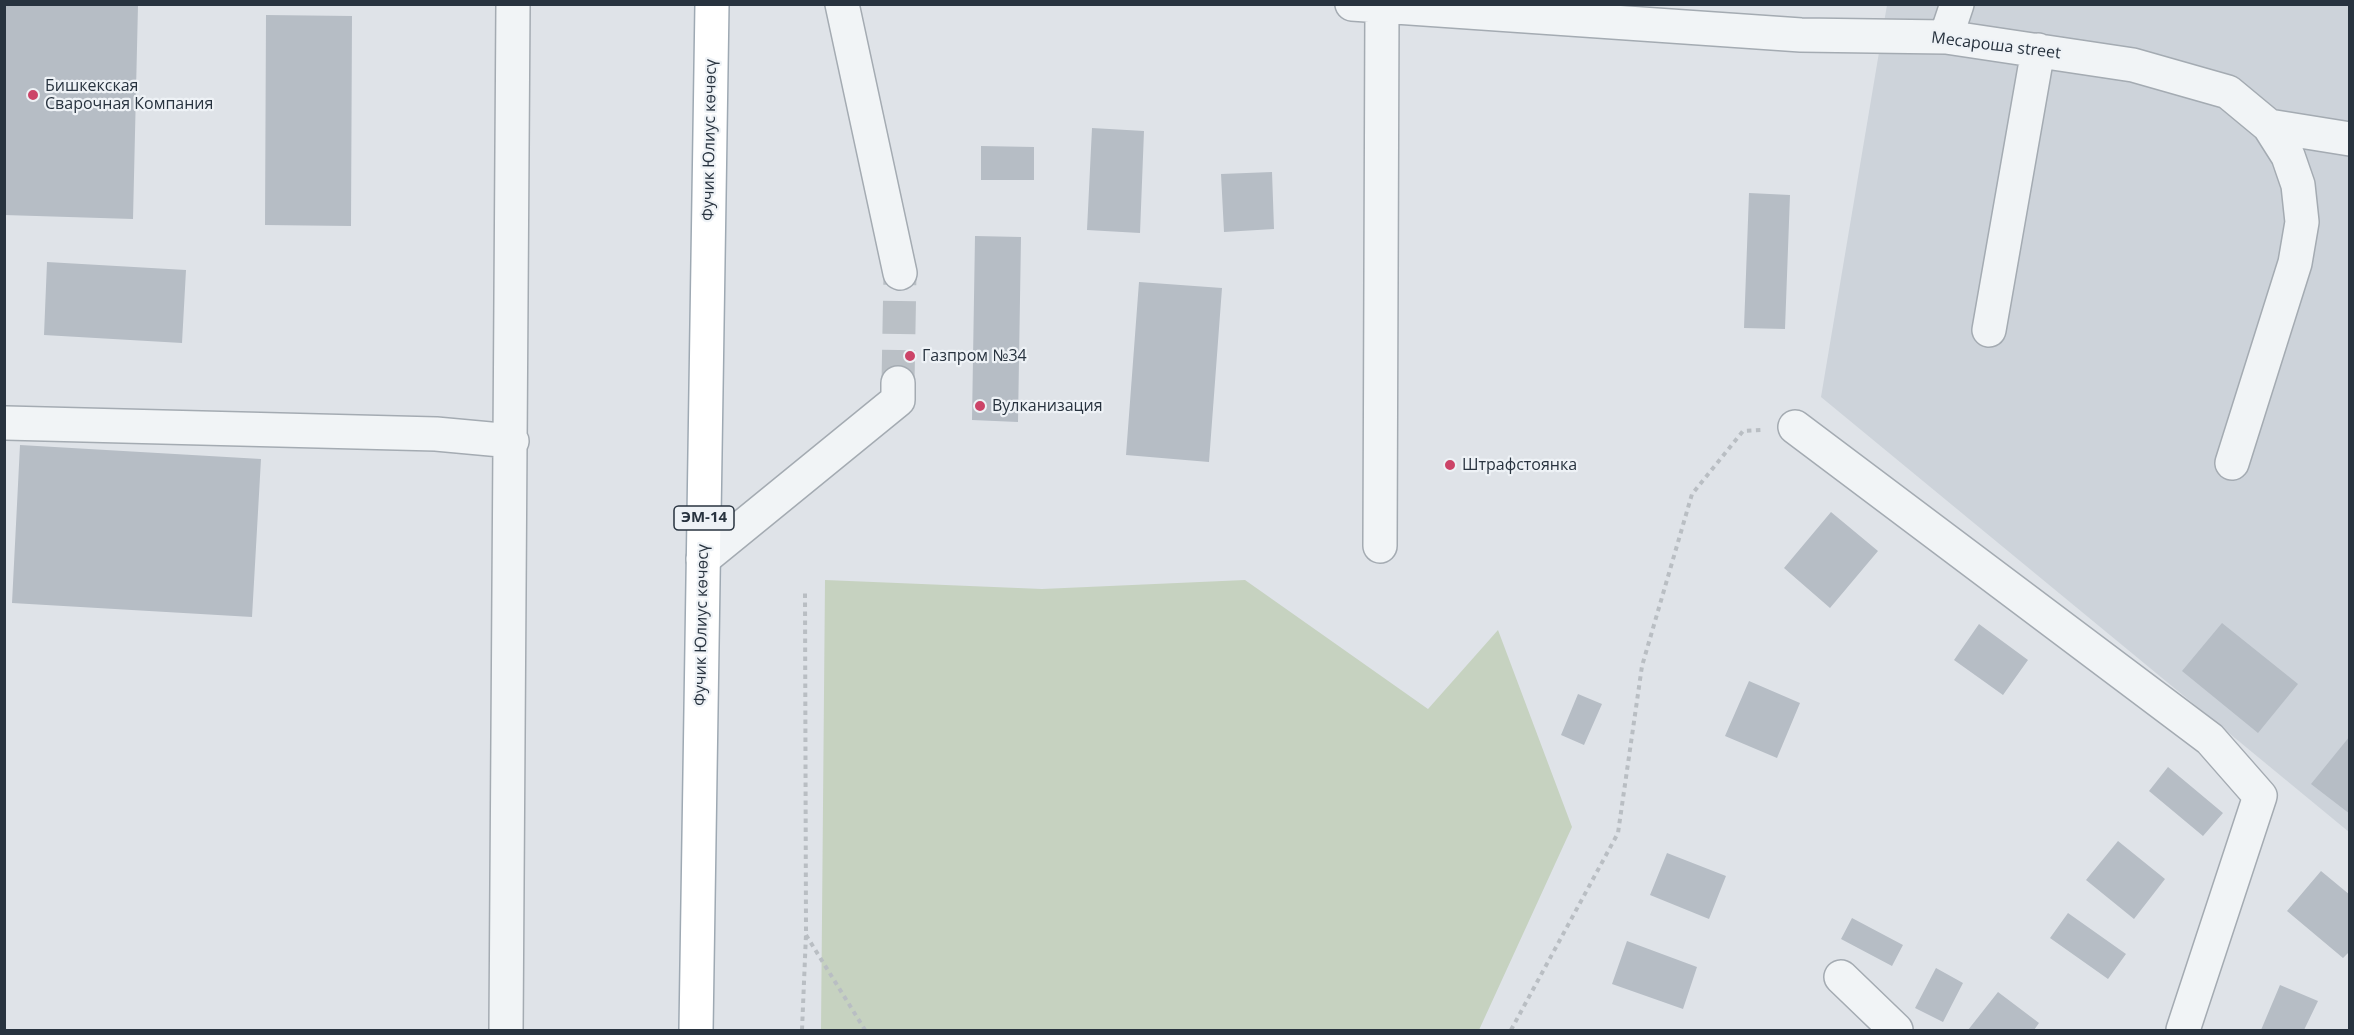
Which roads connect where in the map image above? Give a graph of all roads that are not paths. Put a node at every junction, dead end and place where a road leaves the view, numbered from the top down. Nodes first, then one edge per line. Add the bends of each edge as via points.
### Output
1 (513, 4) edge
2 (712, 4) edge
3 (842, 4) edge
4 (1957, 4) edge
5 (1367, 6) edge
6 (1946, 37) junction
7 (2038, 51) junction
8 (2269, 126) junction
9 (2349, 139) edge
10 (900, 273) tunnel mouth
11 (1989, 330) dead end
12 (898, 383) tunnel mouth
13 (6, 423) dead end
14 (1795, 427) road end
15 (512, 441) junction
16 (2232, 463) dead end
17 (1380, 546) dead end
18 (704, 559) junction
19 (1841, 977) dead end
20 (506, 1030) edge
21 (696, 1030) edge
22 (1896, 1030) edge
23 (2183, 1030) edge

1 - 15 street
2 - 18 main road, Фучик Юлиус көчөсү / ЭМ-14
3 - 10 street
4 - 6 street
5 - 6 street, Месароша street via 1801,35
5 - 17 street
6 - 7 street, Месароша street
7 - 8 street, Месароша street via 2133,65 2228,92
7 - 11 street
8 - 9 street
8 - 16 street, Месароша street via 2288,156 2298,185 2302,222 2295,263
12 - 18 street via 898,400
13 - 15 street via 436,434
14 - 23 street via 2210,739 2260,796
15 - 20 street
18 - 21 main road, Фучик Юлиус көчөсү / ЭМ-14
19 - 22 street

